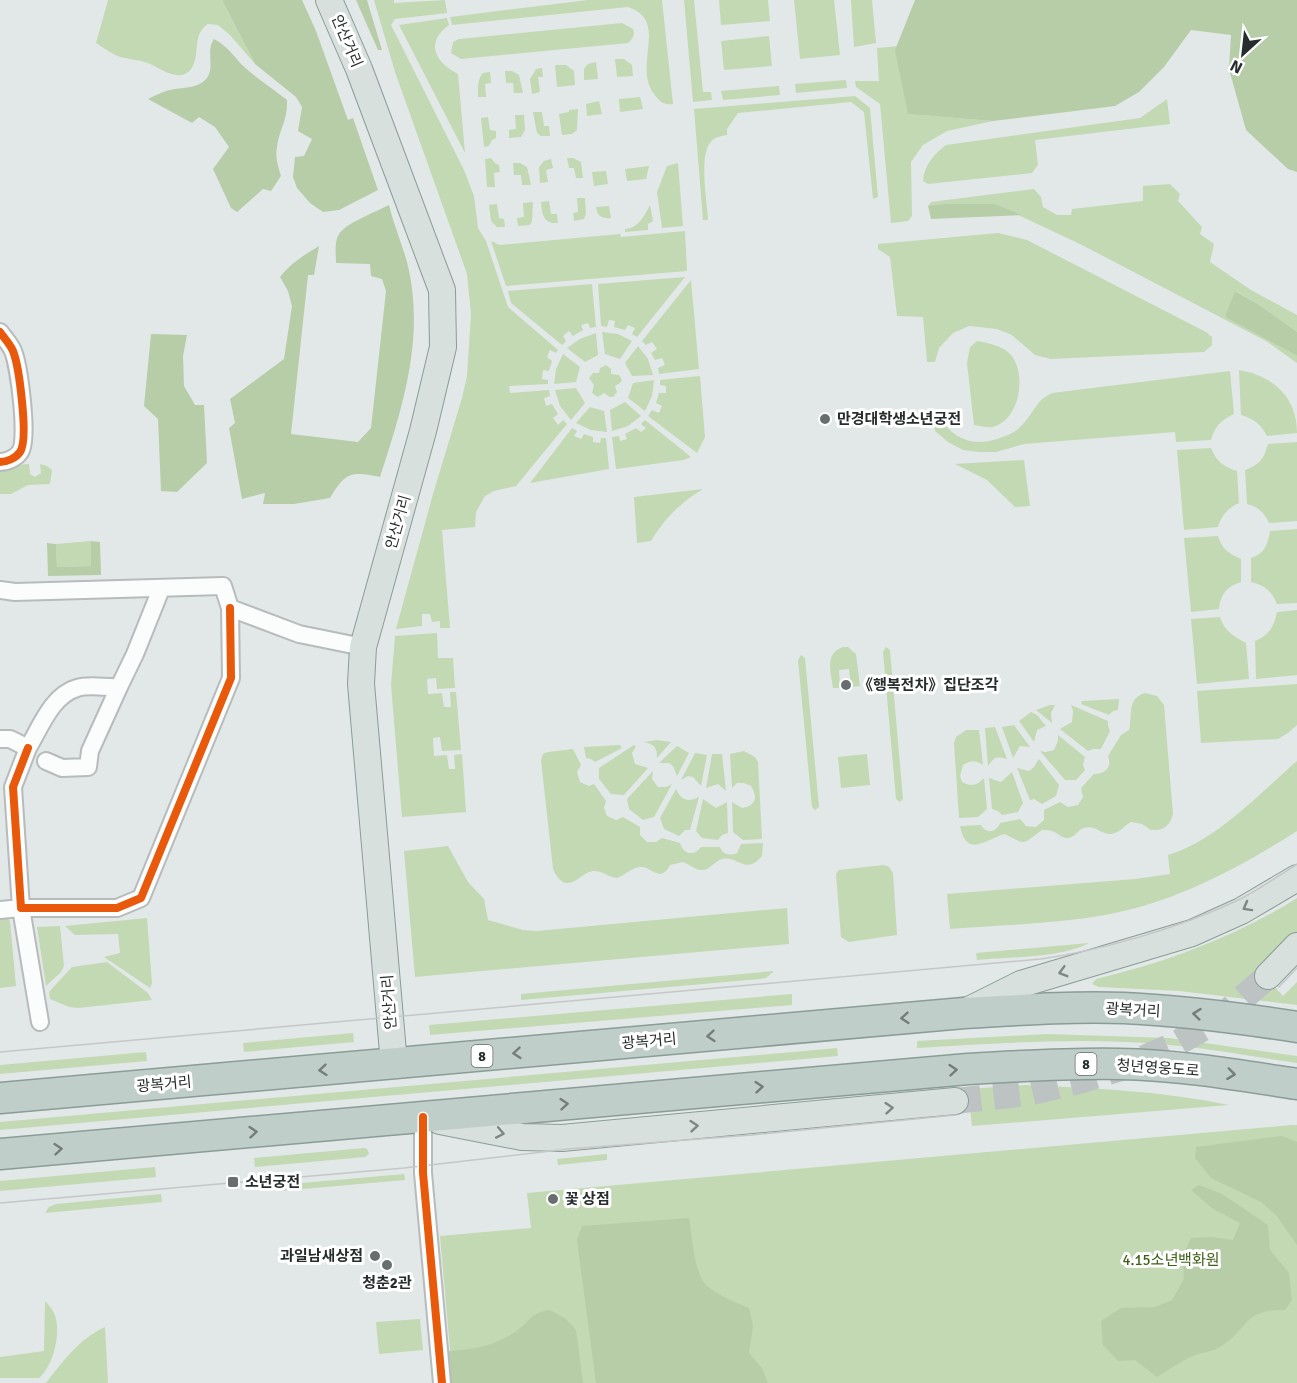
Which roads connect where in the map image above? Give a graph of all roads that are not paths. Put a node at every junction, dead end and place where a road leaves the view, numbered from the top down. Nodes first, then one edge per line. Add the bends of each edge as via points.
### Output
1 (329, 0) edge
2 (0, 332) edge
3 (0, 462) edge
4 (162, 589) junction
5 (3, 593) edge
6 (230, 608) junction
7 (363, 646) junction
8 (119, 687) junction
9 (0, 740) edge
10 (28, 748) junction
11 (46, 761) dead end
12 (1297, 878) edge
13 (21, 908) junction
14 (0, 910) edge
15 (1297, 946) edge
16 (1268, 976) tunnel mouth
17 (964, 1013) junction
18 (40, 1022) dead end
19 (1297, 1027) edge
20 (394, 1064) junction
21 (1297, 1084) edge
22 (0, 1098) edge
23 (955, 1101) tunnel mouth
24 (423, 1117) junction
25 (0, 1154) edge
26 (442, 1383) edge

1 - 7 main road, 안산거리 via 442,290 443,347
2 - 3 street via 13,350 20,379 24,441 20,453
4 - 5 street
4 - 6 street via 223,586
4 - 8 street
6 - 7 street via 299,634
6 - 13 street via 231,678 141,898 117,908
7 - 20 main road, 안산거리 via 364,726
8 - 10 street via 79,687 65,693
8 - 11 street via 90,751 88,767 62,768
9 - 10 street via 10,739
10 - 13 street via 13,787
12 -> 17 main road via 1241,911 1192,933 1021,984
13 - 14 street
13 - 18 street
15 - 16 main road
19 -> 17 highway, 광복거리 / 8 via 1122,1008
17 -> 20 highway, 광복거리 / 8
20 -> 22 highway, 광복거리 / 8
24 -> 21 highway, 청년영웅도로 / 8 via 1045,1064 1186,1069
24 -> 23 main road via 522,1137 562,1138
25 -> 24 highway, 8
24 - 26 street via 423,1173

